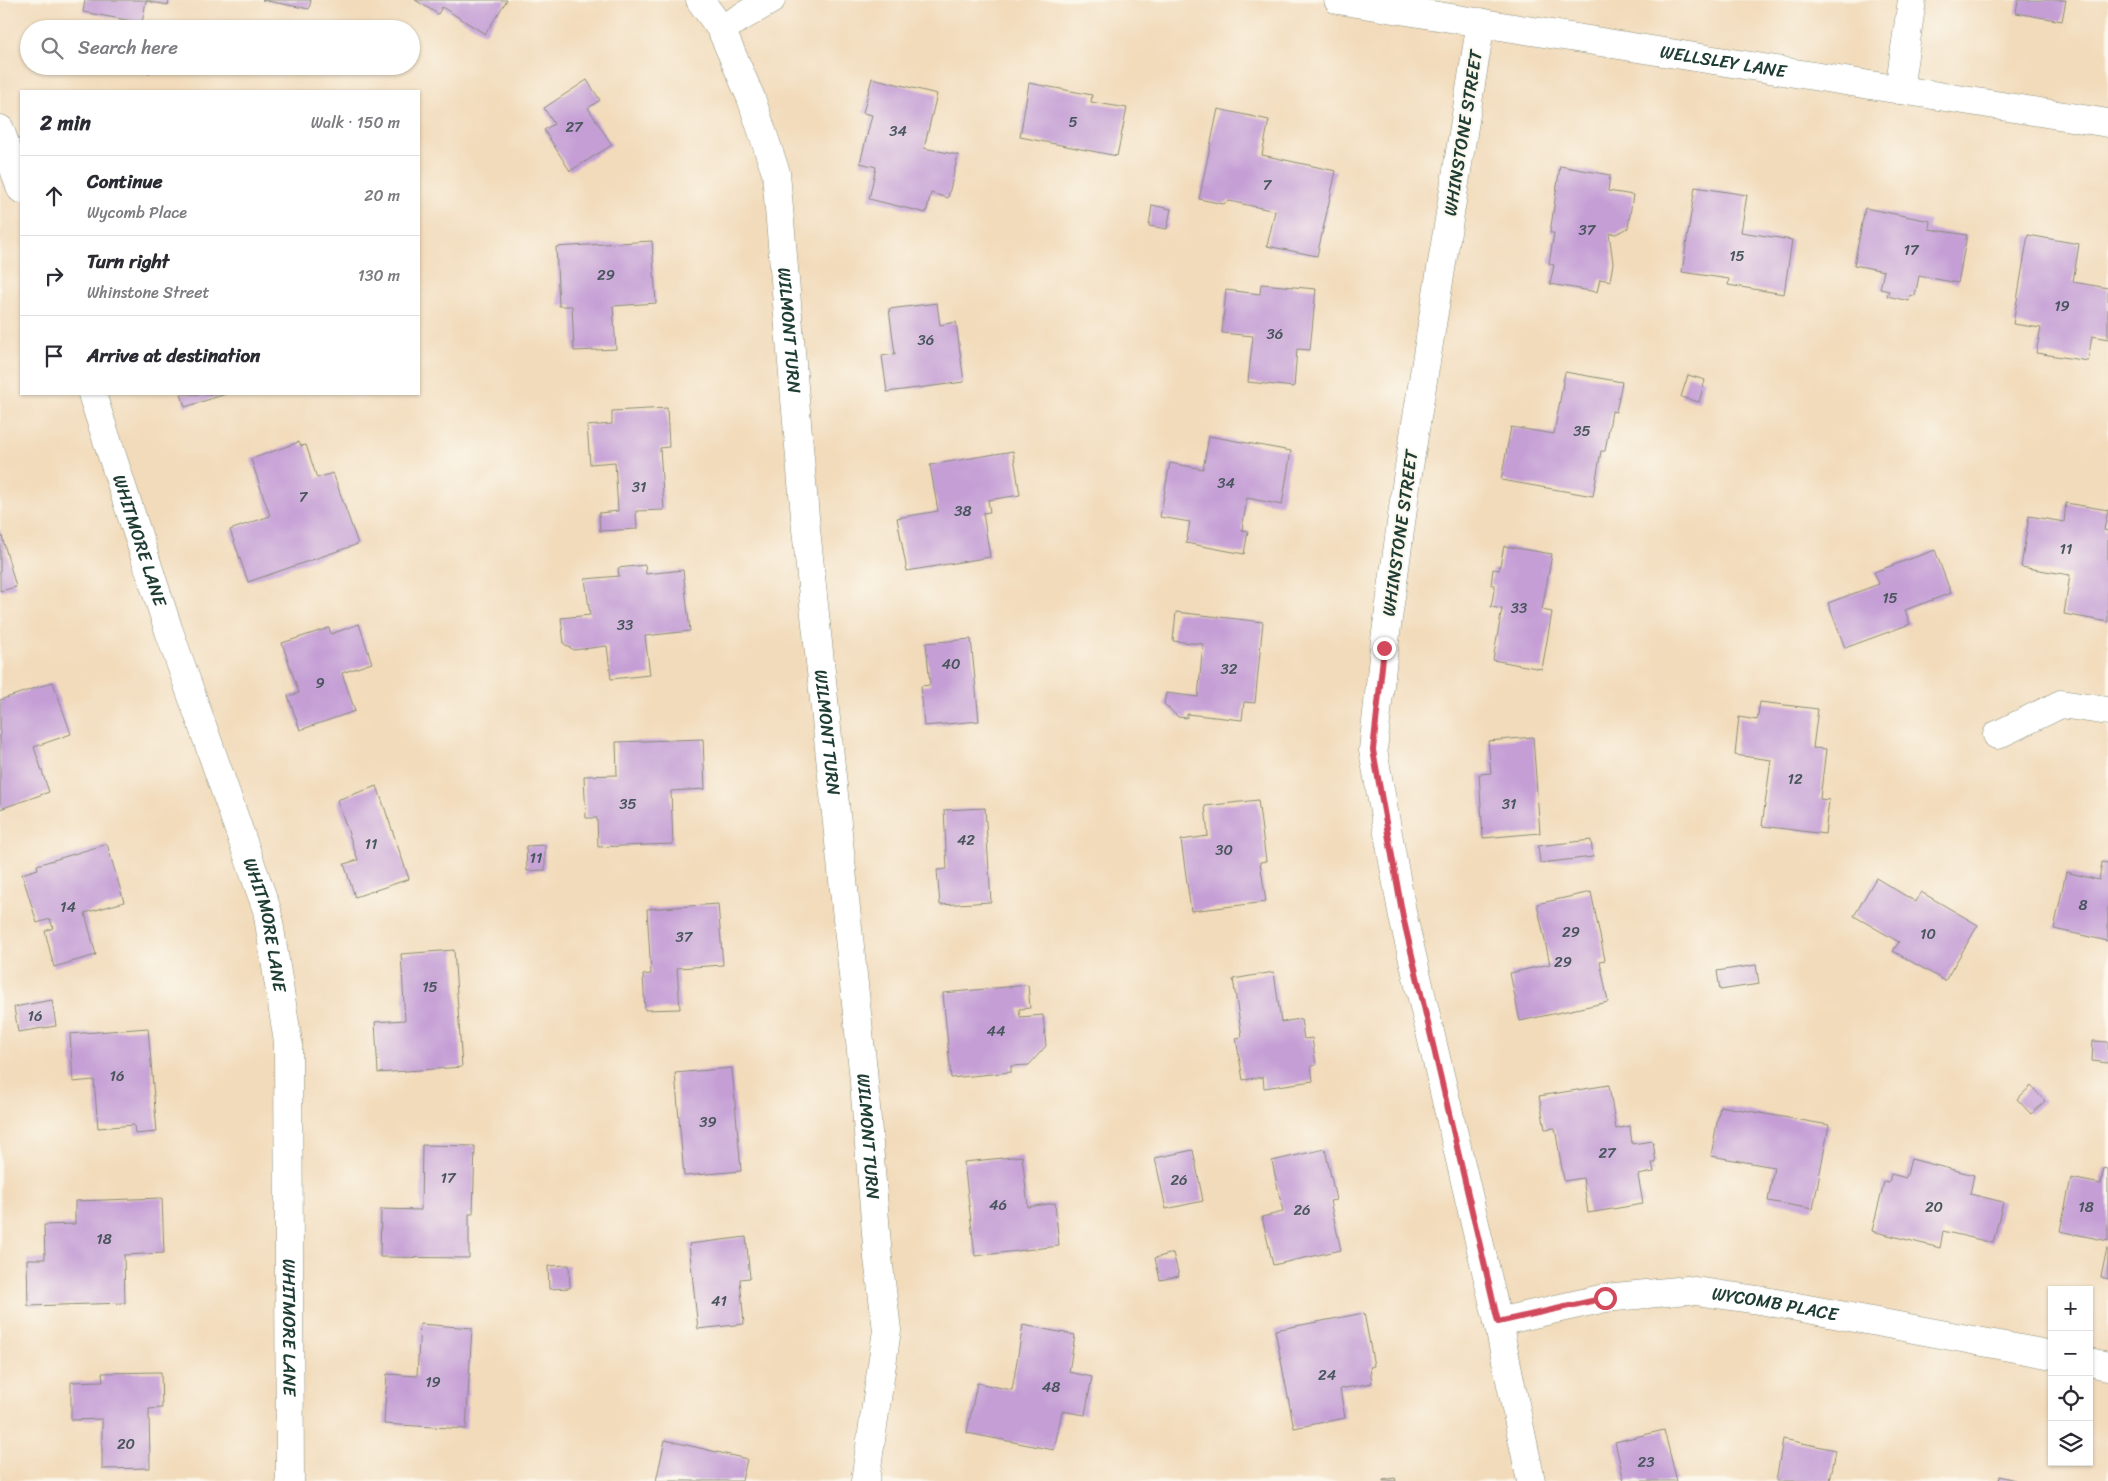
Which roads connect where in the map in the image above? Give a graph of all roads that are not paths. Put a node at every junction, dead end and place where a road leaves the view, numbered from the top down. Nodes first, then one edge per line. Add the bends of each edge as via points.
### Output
1 (700, 0) edge
2 (771, 0) edge
3 (1338, 0) edge
4 (1912, 0) edge
5 (1481, 22) junction
6 (721, 29) junction
7 (1899, 90) junction
8 (2108, 123) edge
9 (0, 129) edge
10 (20, 186) edge
11 (92, 395) edge
12 (2108, 711) edge
13 (1997, 735) dead end
14 (1498, 1322) junction
15 (2048, 1354) edge
16 (2093, 1363) edge
17 (2108, 1366) edge
18 (290, 1481) edge
19 (865, 1481) edge
20 (1531, 1481) edge

1 - 6 street, WILMONT TURN
2 - 6 street
3 - 5 street, WELLSLEY LANE
4 - 7 street
5 - 7 street, WELLSLEY LANE
5 - 14 street, WHINSTONE STREET via 1407,479 1373,750 1403,917
6 - 19 street, WILMONT TURN via 751,98 776,173 806,529 887,1330
7 - 8 street, WELLSLEY LANE
9 - 10 street
11 - 18 street, WHITMORE LANE via 169,631 267,910 288,1042
12 - 13 street via 2062,704
14 - 15 street, WYCOMB PLACE via 1605,1298 1688,1290 1765,1301
14 - 20 street, WHINSTONE STREET
16 - 17 street

